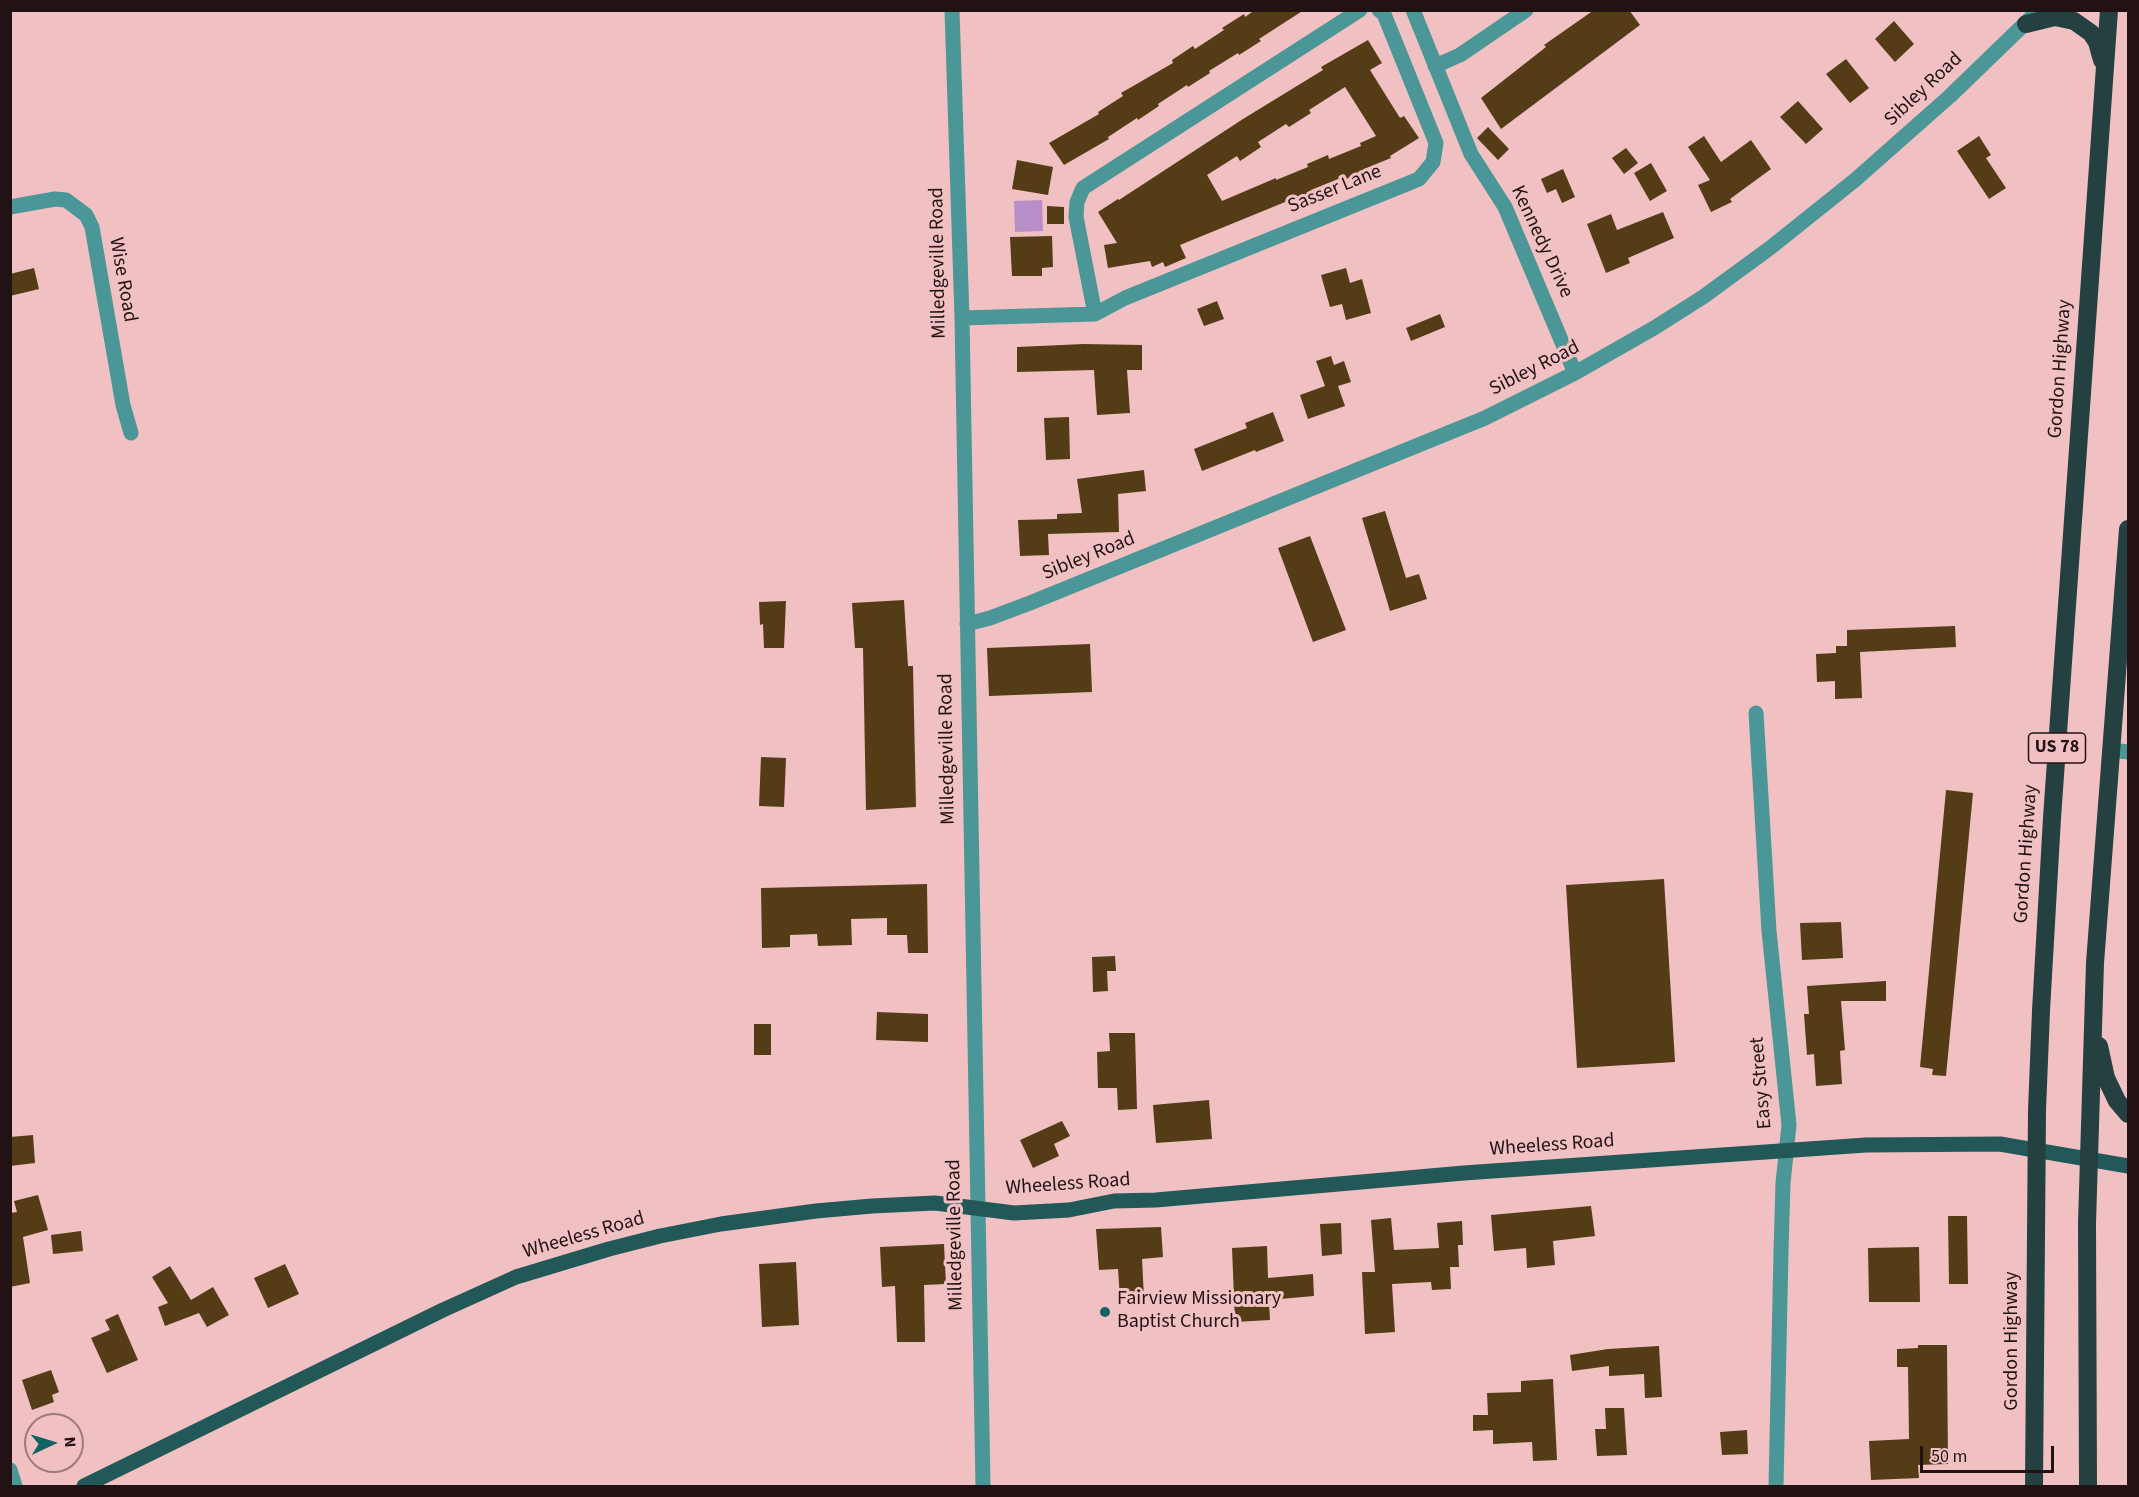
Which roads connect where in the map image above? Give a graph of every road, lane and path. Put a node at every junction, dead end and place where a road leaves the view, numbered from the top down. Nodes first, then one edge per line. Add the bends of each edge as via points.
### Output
1 (952, 10) edge
2 (1360, 10) edge
3 (1379, 10) edge
4 (1413, 10) edge
5 (1526, 10) edge
6 (2109, 10) edge
7 (2032, 17) edge
8 (1435, 66) junction
9 (2105, 72) junction
10 (10, 207) edge
11 (1095, 314) junction
12 (962, 318) junction
13 (1575, 373) junction
14 (131, 433) dead end
15 (2128, 529) edge
16 (967, 624) junction
17 (1756, 713) dead end
18 (2120, 751) edge
19 (2093, 1018) junction
20 (2128, 1114) edge
21 (1786, 1150) junction
22 (2037, 1151) junction
23 (2089, 1159) junction
24 (2128, 1166) edge
25 (976, 1208) junction
26 (10, 1470) edge
27 (15, 1486) edge
28 (84, 1486) edge
29 (983, 1486) edge
30 (1776, 1486) edge
31 (2034, 1486) edge
32 (2088, 1486) edge

1 - 12 street, Milledgeville Road
2 - 11 street via 1083,188 1076,217
3 - 11 street, Sasser Lane via 1384,14 1436,143 1433,162 1419,178 1125,298
4 - 8 street, Kennedy Drive
5 - 8 street via 1460,55
6 - 9 highway, Gordon Highway / US 78
7 - 9 highway via 2055,17 2082,25 2097,42
7 - 13 street, Sibley Road via 1855,180 1770,248 1693,303
8 - 13 street, Kennedy Drive via 1471,154 1505,207
9 - 22 highway, Gordon Highway / US 78 via 2046,914
10 - 14 street, Wise Road via 66,200 86,215 92,227
11 - 12 street, Sasser Lane
12 - 16 street, Milledgeville Road
13 - 16 street, Sibley Road via 1485,418 1397,455 1030,603
15 - 18 highway, US 78
16 - 25 street, Milledgeville Road
17 - 21 street, Easy Street via 1769,931 1789,1125
18 - 19 highway, US 78 via 2097,939
19 - 20 highway via 2106,1078
19 - 23 highway, US 78
21 - 22 main road, Wheeless Road via 1941,1143 2000,1144
21 - 25 main road, Wheeless Road via 1114,1201 1014,1213
21 - 30 street, Easy Street via 1778,1316
22 - 23 main road, Wheeless Road
22 - 31 highway, Gordon Highway / US 78
23 - 24 main road, Wheeless Road
23 - 32 highway, US 78
25 - 28 main road, Wheeless Road via 935,1203 783,1215 660,1236 516,1277
25 - 29 street, Milledgeville Road
26 - 27 street

